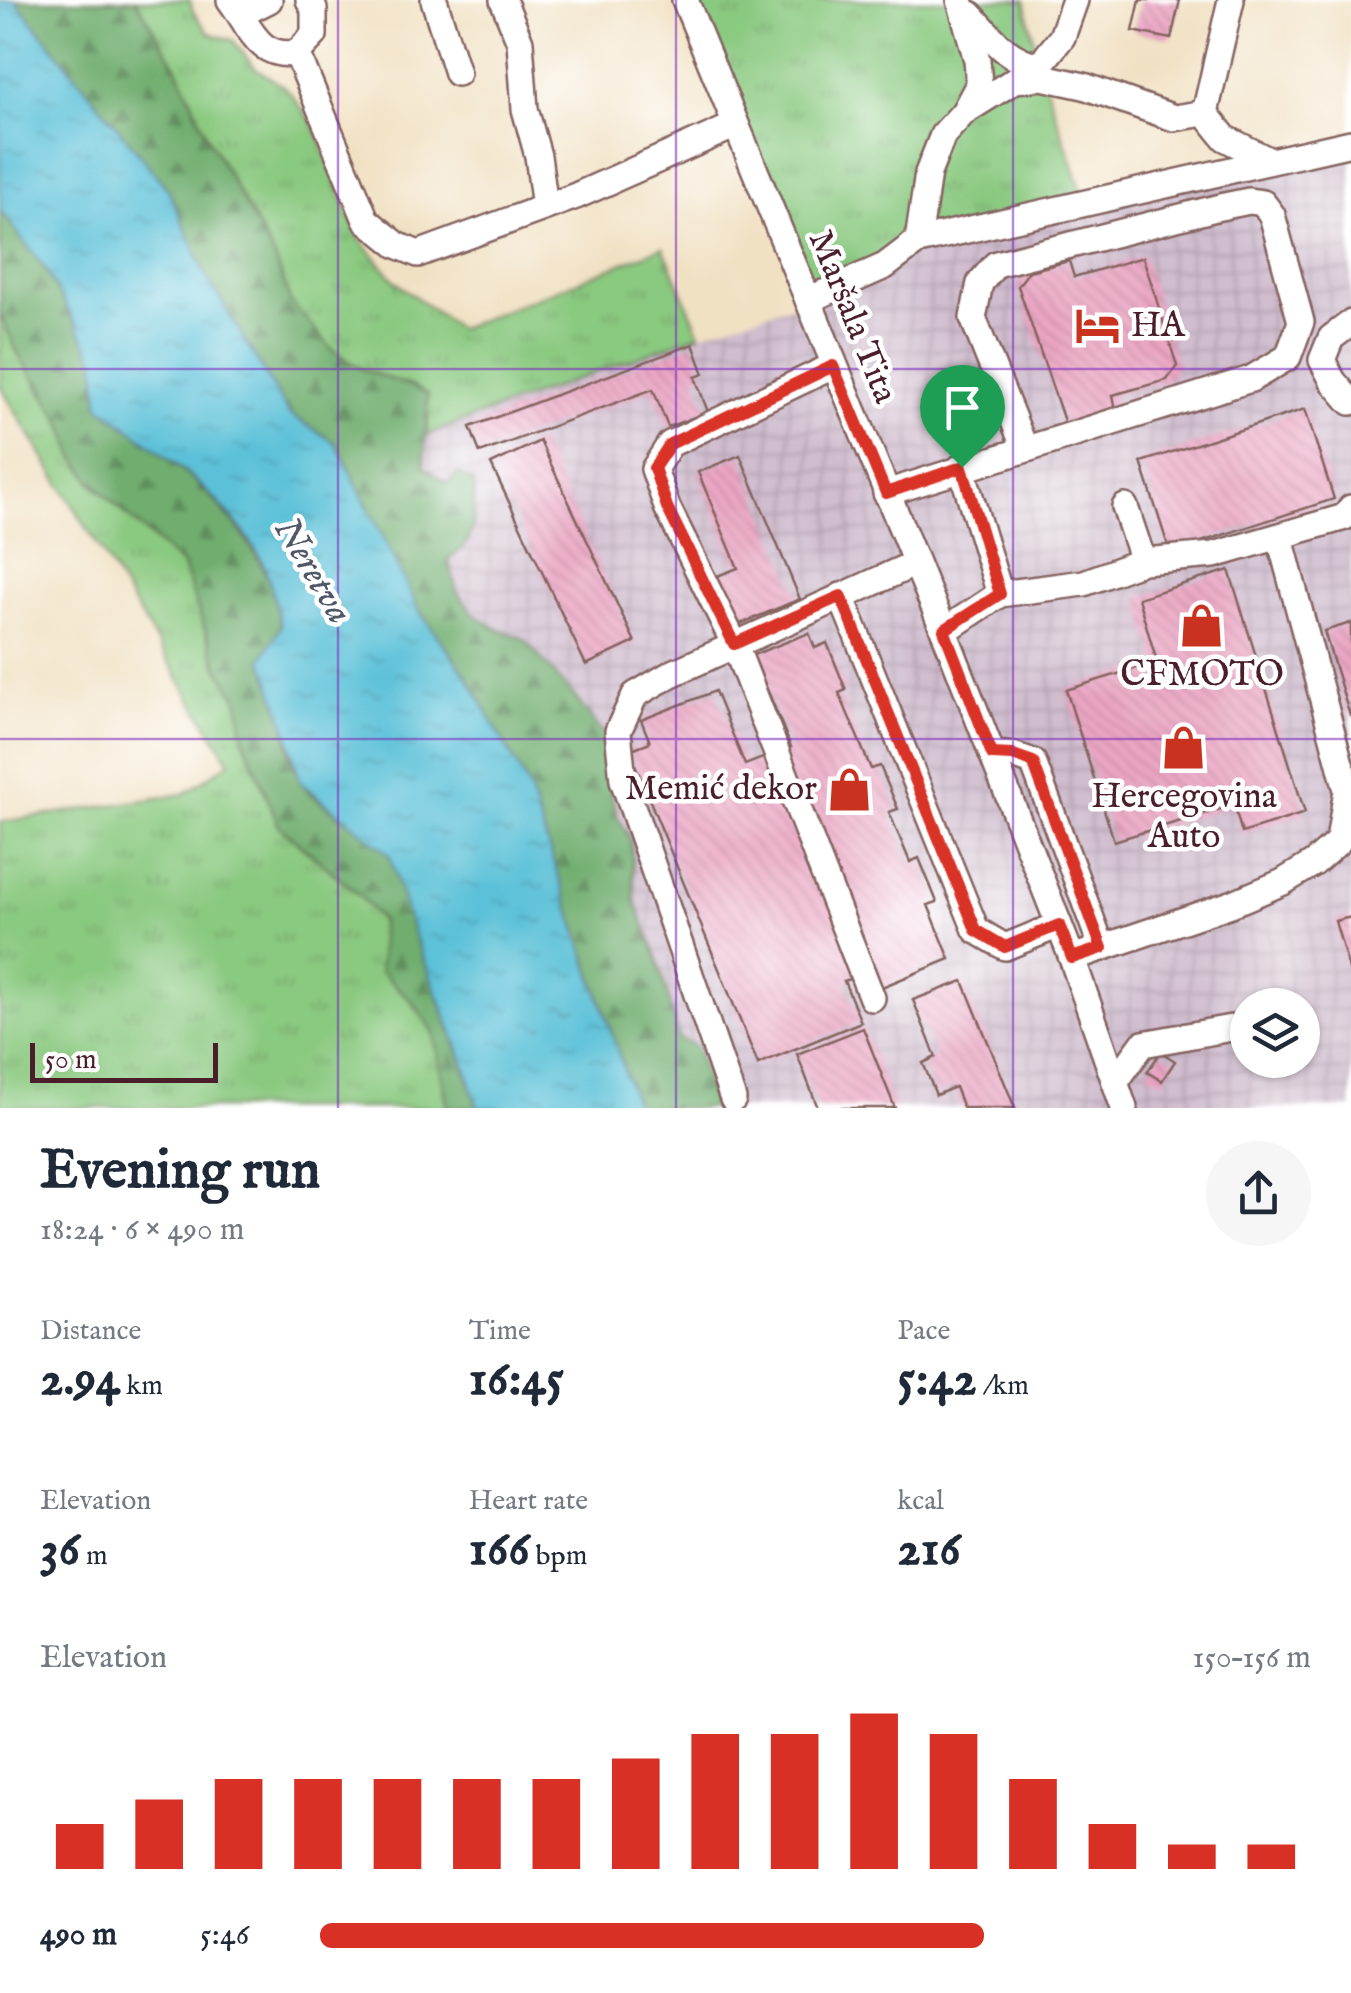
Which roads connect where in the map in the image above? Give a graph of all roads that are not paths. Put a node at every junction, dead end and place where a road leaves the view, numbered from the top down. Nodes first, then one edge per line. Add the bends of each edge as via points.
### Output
1 (268, 0) edge
2 (309, 0) edge
3 (434, 0) edge
4 (503, 0) edge
5 (684, 0) edge
6 (1075, 0) edge
7 (1231, 0) edge
8 (235, 7) edge
9 (970, 8) edge
10 (296, 53) junction
11 (1041, 72) junction
12 (456, 73) dead end
13 (964, 112) junction
14 (1206, 113) junction
15 (736, 125) junction
16 (1351, 143) edge
17 (1270, 161) junction
18 (545, 207) junction
19 (918, 241) junction
20 (808, 300) junction
21 (1351, 323) edge
22 (833, 366) junction
23 (1351, 402) edge
24 (1026, 449) junction
25 (962, 467) junction
26 (886, 493) junction
27 (1125, 507) dead end
28 (1351, 508) edge
29 (1280, 538) junction
30 (1144, 562) junction
31 (916, 564) junction
32 (1000, 594) junction
33 (841, 596) junction
34 (944, 630) junction
35 (734, 644) junction
36 (992, 754) junction
37 (1059, 925) junction
38 (1102, 948) junction
39 (1072, 958) junction
40 (872, 998) dead end
41 (1230, 1028) edge
42 (1116, 1081) junction
43 (733, 1099) dead end
44 (1124, 1108) edge

1 - 8 street
2 - 10 street via 314,35
3 - 12 street
4 - 18 street via 520,42 525,109
5 - 15 street, Maršala Tita
6 - 11 street
7 - 14 street
8 - 10 street via 261,46 279,56
9 - 11 street via 994,43
9 - 13 street via 979,84
10 - 18 street via 366,220 397,245 418,254
11 - 13 street
11 - 14 street via 1174,118
13 - 19 street via 943,135 928,173
14 - 17 street via 1225,138
15 - 18 street
15 - 20 street, Maršala Tita
16 - 17 street
17 - 19 street
19 - 20 street via 885,266
20 - 22 street, Maršala Tita
21 - 23 street via 1331,338 1322,360
22 - 26 street, Maršala Tita
22 - 35 street via 670,444 654,468
24 - 24 street via 1251,379 1288,357 1301,322 1263,203 1249,200 996,264 980,283 974,318
24 - 25 street
25 - 26 street
25 - 32 street
26 - 31 street, Maršala Tita
27 - 30 street
28 - 29 street via 1346,517
29 - 30 street via 1214,555
29 - 38 street via 1347,790 1339,840 1283,882
30 - 32 street via 1084,583
31 - 33 street
31 - 34 street, Maršala Tita
32 - 34 street
33 - 35 street
33 - 37 street via 976,930 1005,947
34 - 36 street, Maršala Tita
35 - 40 street
35 - 43 street via 635,695 618,731 623,780
36 - 37 street, Maršala Tita
36 - 38 street via 1033,762
37 - 39 street, Maršala Tita
38 - 39 street
39 - 42 street, Maršala Tita
41 - 42 street via 1144,1044
42 - 44 street, Maršala Tita

